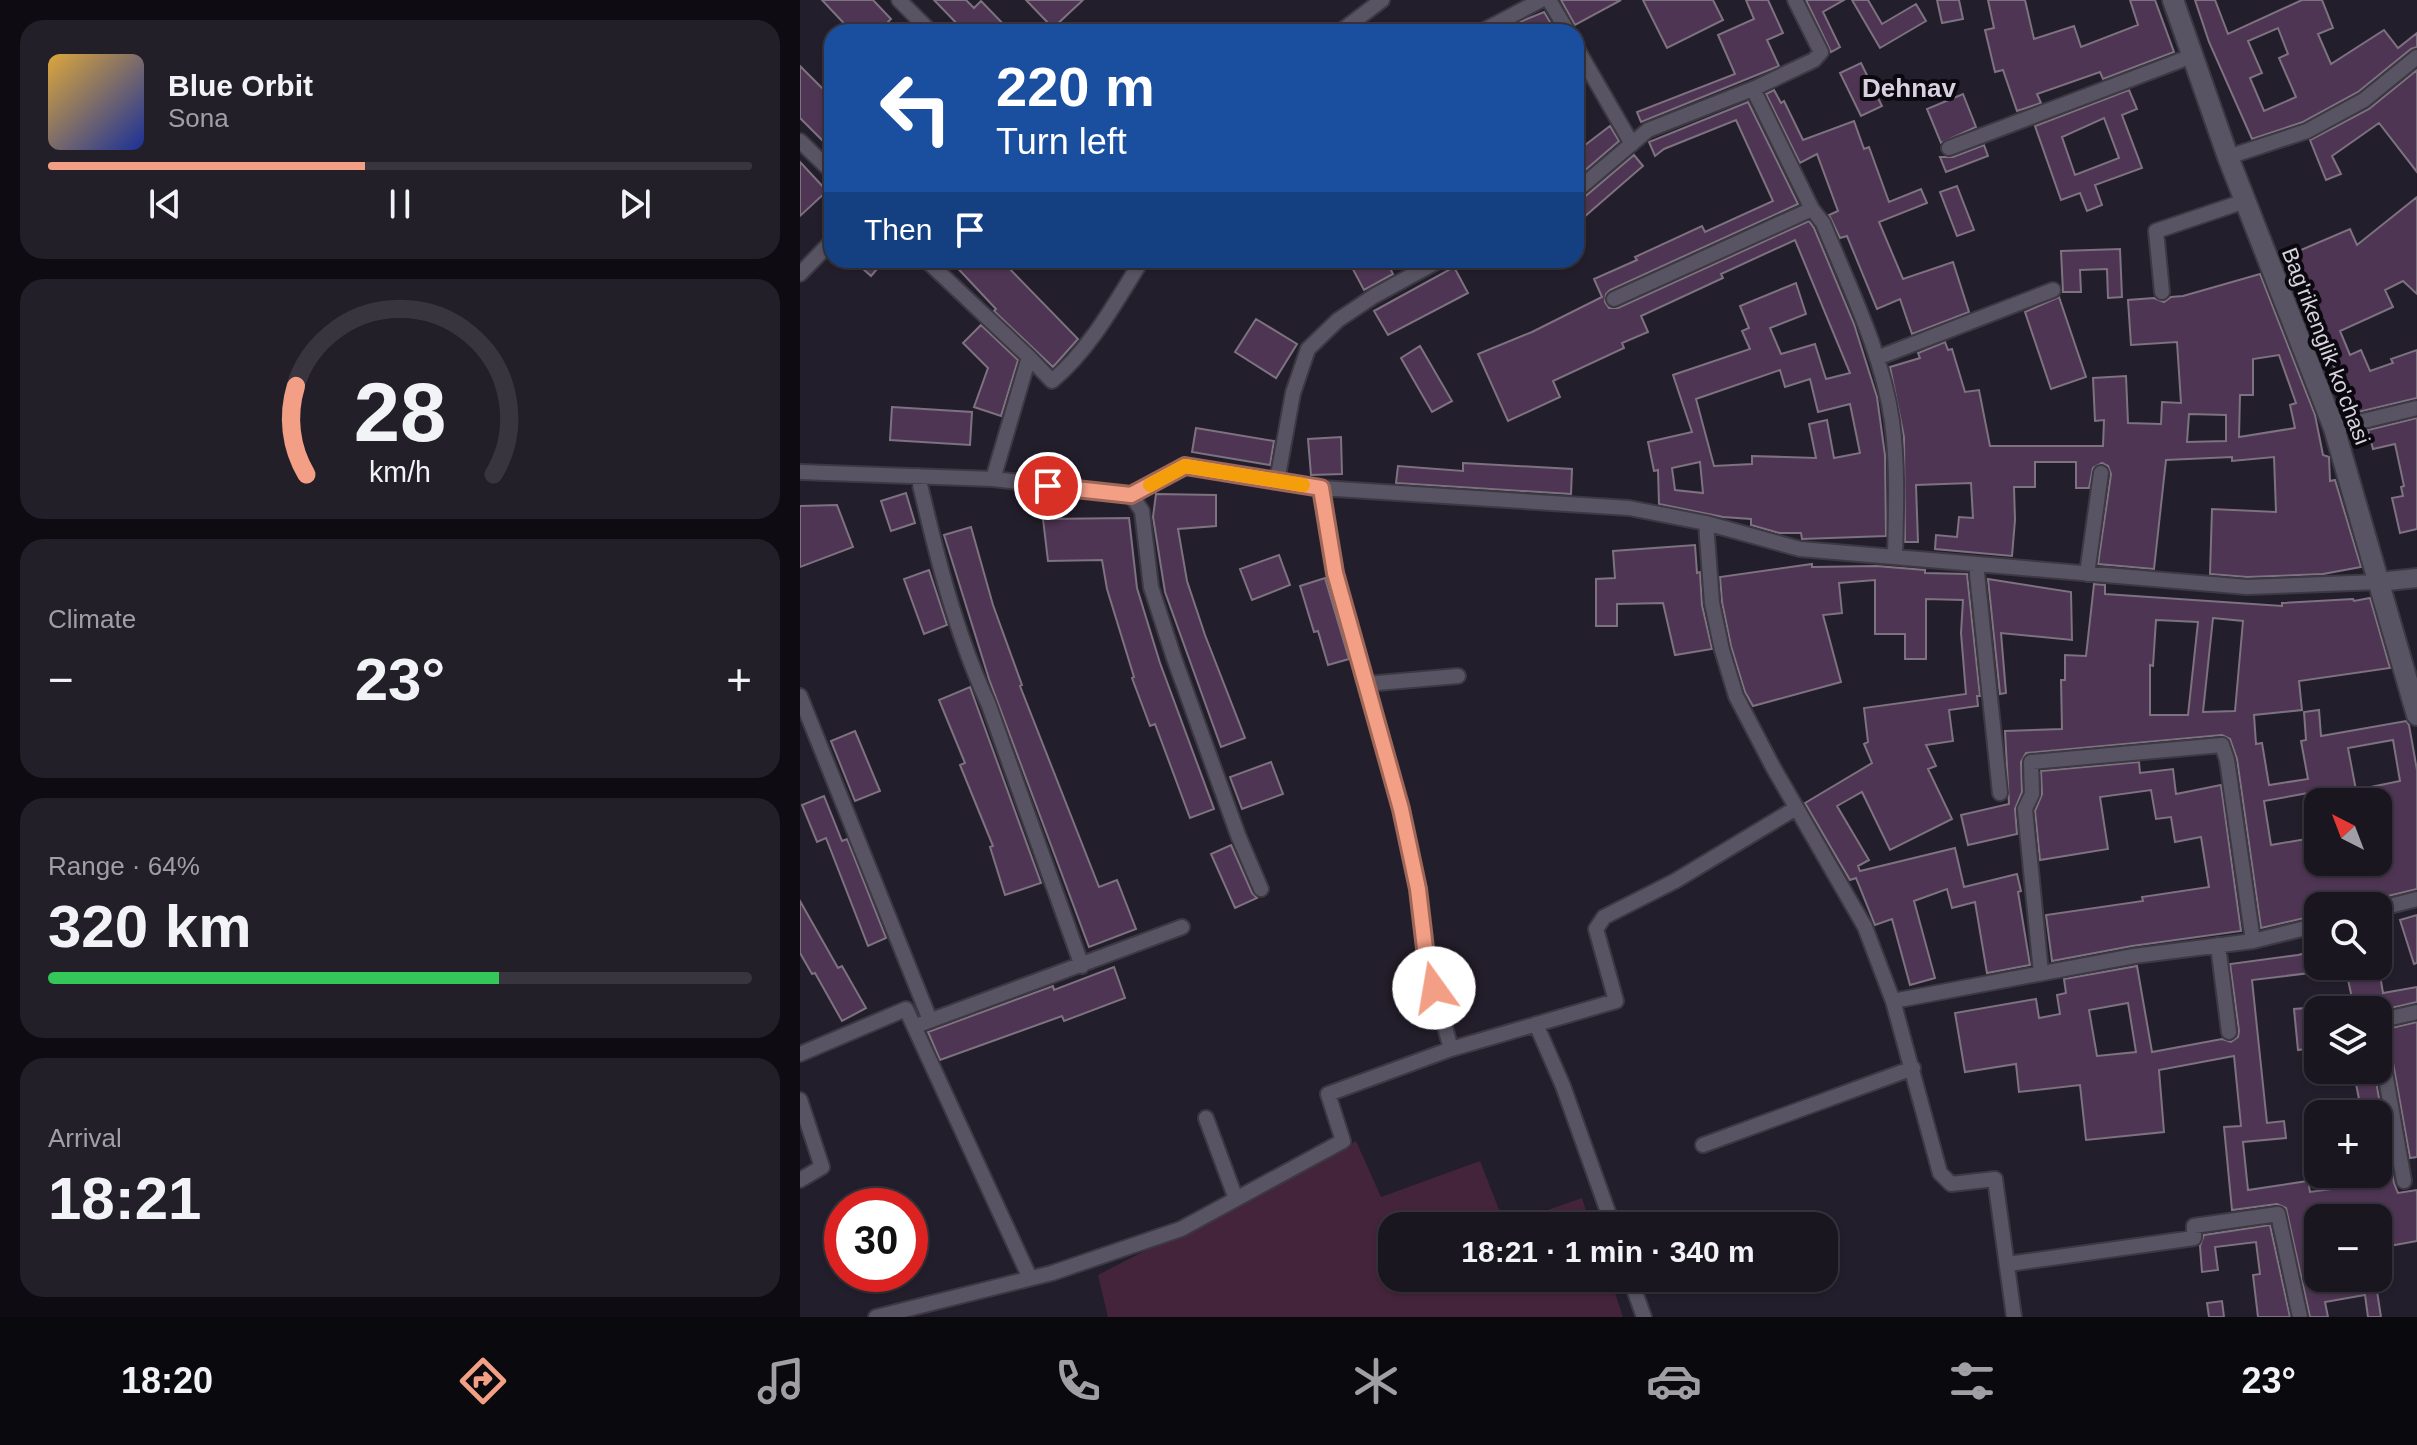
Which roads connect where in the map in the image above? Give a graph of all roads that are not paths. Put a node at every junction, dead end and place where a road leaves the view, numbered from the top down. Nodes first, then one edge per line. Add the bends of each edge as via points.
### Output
1 (899, 0) edge
2 (1382, 0) edge
3 (1541, 0) edge
4 (1549, 0) edge
5 (1795, 0) edge
6 (2173, 0) edge
7 (923, 24) edge
8 (1352, 24) edge
9 (1496, 24) edge
10 (1563, 24) edge
11 (2192, 56) junction
12 (2417, 57) edge
13 (1584, 61) edge
14 (1753, 89) junction
15 (800, 141) edge
16 (1632, 144) junction
17 (1949, 148) dead end
18 (2228, 157) junction
19 (824, 164) edge
20 (1584, 184) edge
21 (2245, 201) junction
22 (1812, 209) junction
23 (824, 249) edge
24 (934, 268) edge
25 (1137, 268) edge
26 (1425, 268) edge
27 (800, 274) edge
28 (2053, 290) dead end
29 (2162, 292) dead end
30 (1614, 299) dead end
31 (1029, 357) junction
32 (1877, 358) junction
33 (2417, 408) edge
34 (2334, 428) junction
35 (800, 472) edge
36 (2101, 473) dead end
37 (918, 476) junction
38 (993, 479) junction
39 (1277, 481) junction
40 (1321, 488) junction
41 (1131, 495) junction
42 (1706, 523) junction
43 (1895, 557) junction
44 (1976, 564) junction
45 (2087, 574) junction
46 (2417, 578) edge
47 (2379, 582) junction
48 (1458, 676) dead end
49 (1366, 684) junction
50 (800, 696) edge
51 (2417, 715) edge
52 (2000, 793) dead end
53 (1796, 808) junction
54 (1261, 889) dead end
55 (2417, 899) edge
56 (2392, 905) edge
57 (1182, 927) dead end
58 (2304, 928) edge
59 (2253, 941) junction
60 (2218, 945) junction
61 (1082, 966) junction
62 (2041, 973) junction
63 (1893, 1001) junction
64 (2417, 1012) edge
65 (2392, 1018) edge
66 (930, 1020) junction
67 (1536, 1024) junction
68 (914, 1027) junction
69 (2229, 1032) dead end
70 (1451, 1049) junction
71 (800, 1054) edge
72 (1913, 1068) junction
73 (2387, 1084) edge
74 (800, 1100) edge
75 (1206, 1118) dead end
76 (1703, 1145) dead end
77 (800, 1180) edge
78 (2404, 1181) dead end
79 (1236, 1199) junction
80 (1608, 1212) edge
81 (2008, 1264) junction
82 (1030, 1278) junction
83 (1635, 1292) edge
84 (876, 1317) edge
85 (1644, 1317) edge
86 (2014, 1317) edge
87 (2300, 1317) edge

1 - 7 street
2 - 8 street
3 - 9 street
4 - 10 street
5 - 14 street via 1821,52
6 - 11 main road, Bag'rikenglik ko'chasi
11 - 17 street
11 - 18 main road, Bag'rikenglik ko'chasi
12 - 18 street via 2364,100 2307,131
13 - 16 street
14 - 16 street via 1648,130
14 - 22 street
15 - 19 street
16 - 20 street
18 - 21 main road, Bag'rikenglik ko'chasi
21 - 29 street via 2156,231
21 - 34 main road, Bag'rikenglik ko'chasi
22 - 30 street
22 - 32 street via 1823,223
23 - 27 street
24 - 31 street
25 - 31 street via 1092,340 1063,372 1052,381
26 - 39 street via 1338,320 1308,349 1293,393
28 - 32 street
31 - 38 street
32 - 43 street via 1892,421
33 - 34 street
34 - 47 main road, Bag'rikenglik ko'chasi
35 - 37 street
36 - 45 street
37 - 38 street
37 - 61 street via 936,554 977,680
38 - 41 street
39 - 40 street
39 - 41 street via 1185,466
40 - 42 street via 1629,508
40 - 49 street via 1335,573
41 - 54 street via 1142,511 1151,587 1174,658
42 - 43 street via 1800,549
42 - 53 street via 1712,603 1736,696
43 - 44 street
44 - 45 street
44 - 52 street
45 - 47 street via 2247,587
46 - 47 street
47 - 51 main road, Bag'rikenglik ko'chasi
48 - 49 street
49 - 70 street via 1401,809 1426,957
50 - 66 street
53 - 63 street via 1865,927
53 - 67 street via 1604,917 1596,929 1616,1001
55 - 56 street
57 - 61 street
58 - 59 street
59 - 60 street
59 - 62 street via 2222,745 2031,762 2032,794 2025,809
60 - 62 street
60 - 69 street
61 - 66 street
62 - 63 street
63 - 72 street
64 - 65 street
66 - 68 street
67 - 70 street
67 - 80 street
68 - 71 street via 906,1009
68 - 82 street
70 - 79 street via 1328,1094 1343,1141
72 - 76 street
72 - 81 street via 1940,1173 1951,1184 1995,1179
73 - 78 street
74 - 77 street via 822,1167
75 - 79 street
79 - 82 street via 1181,1229
81 - 86 street
81 - 87 street via 2194,1238 2194,1226 2278,1214
82 - 84 street
83 - 85 street

